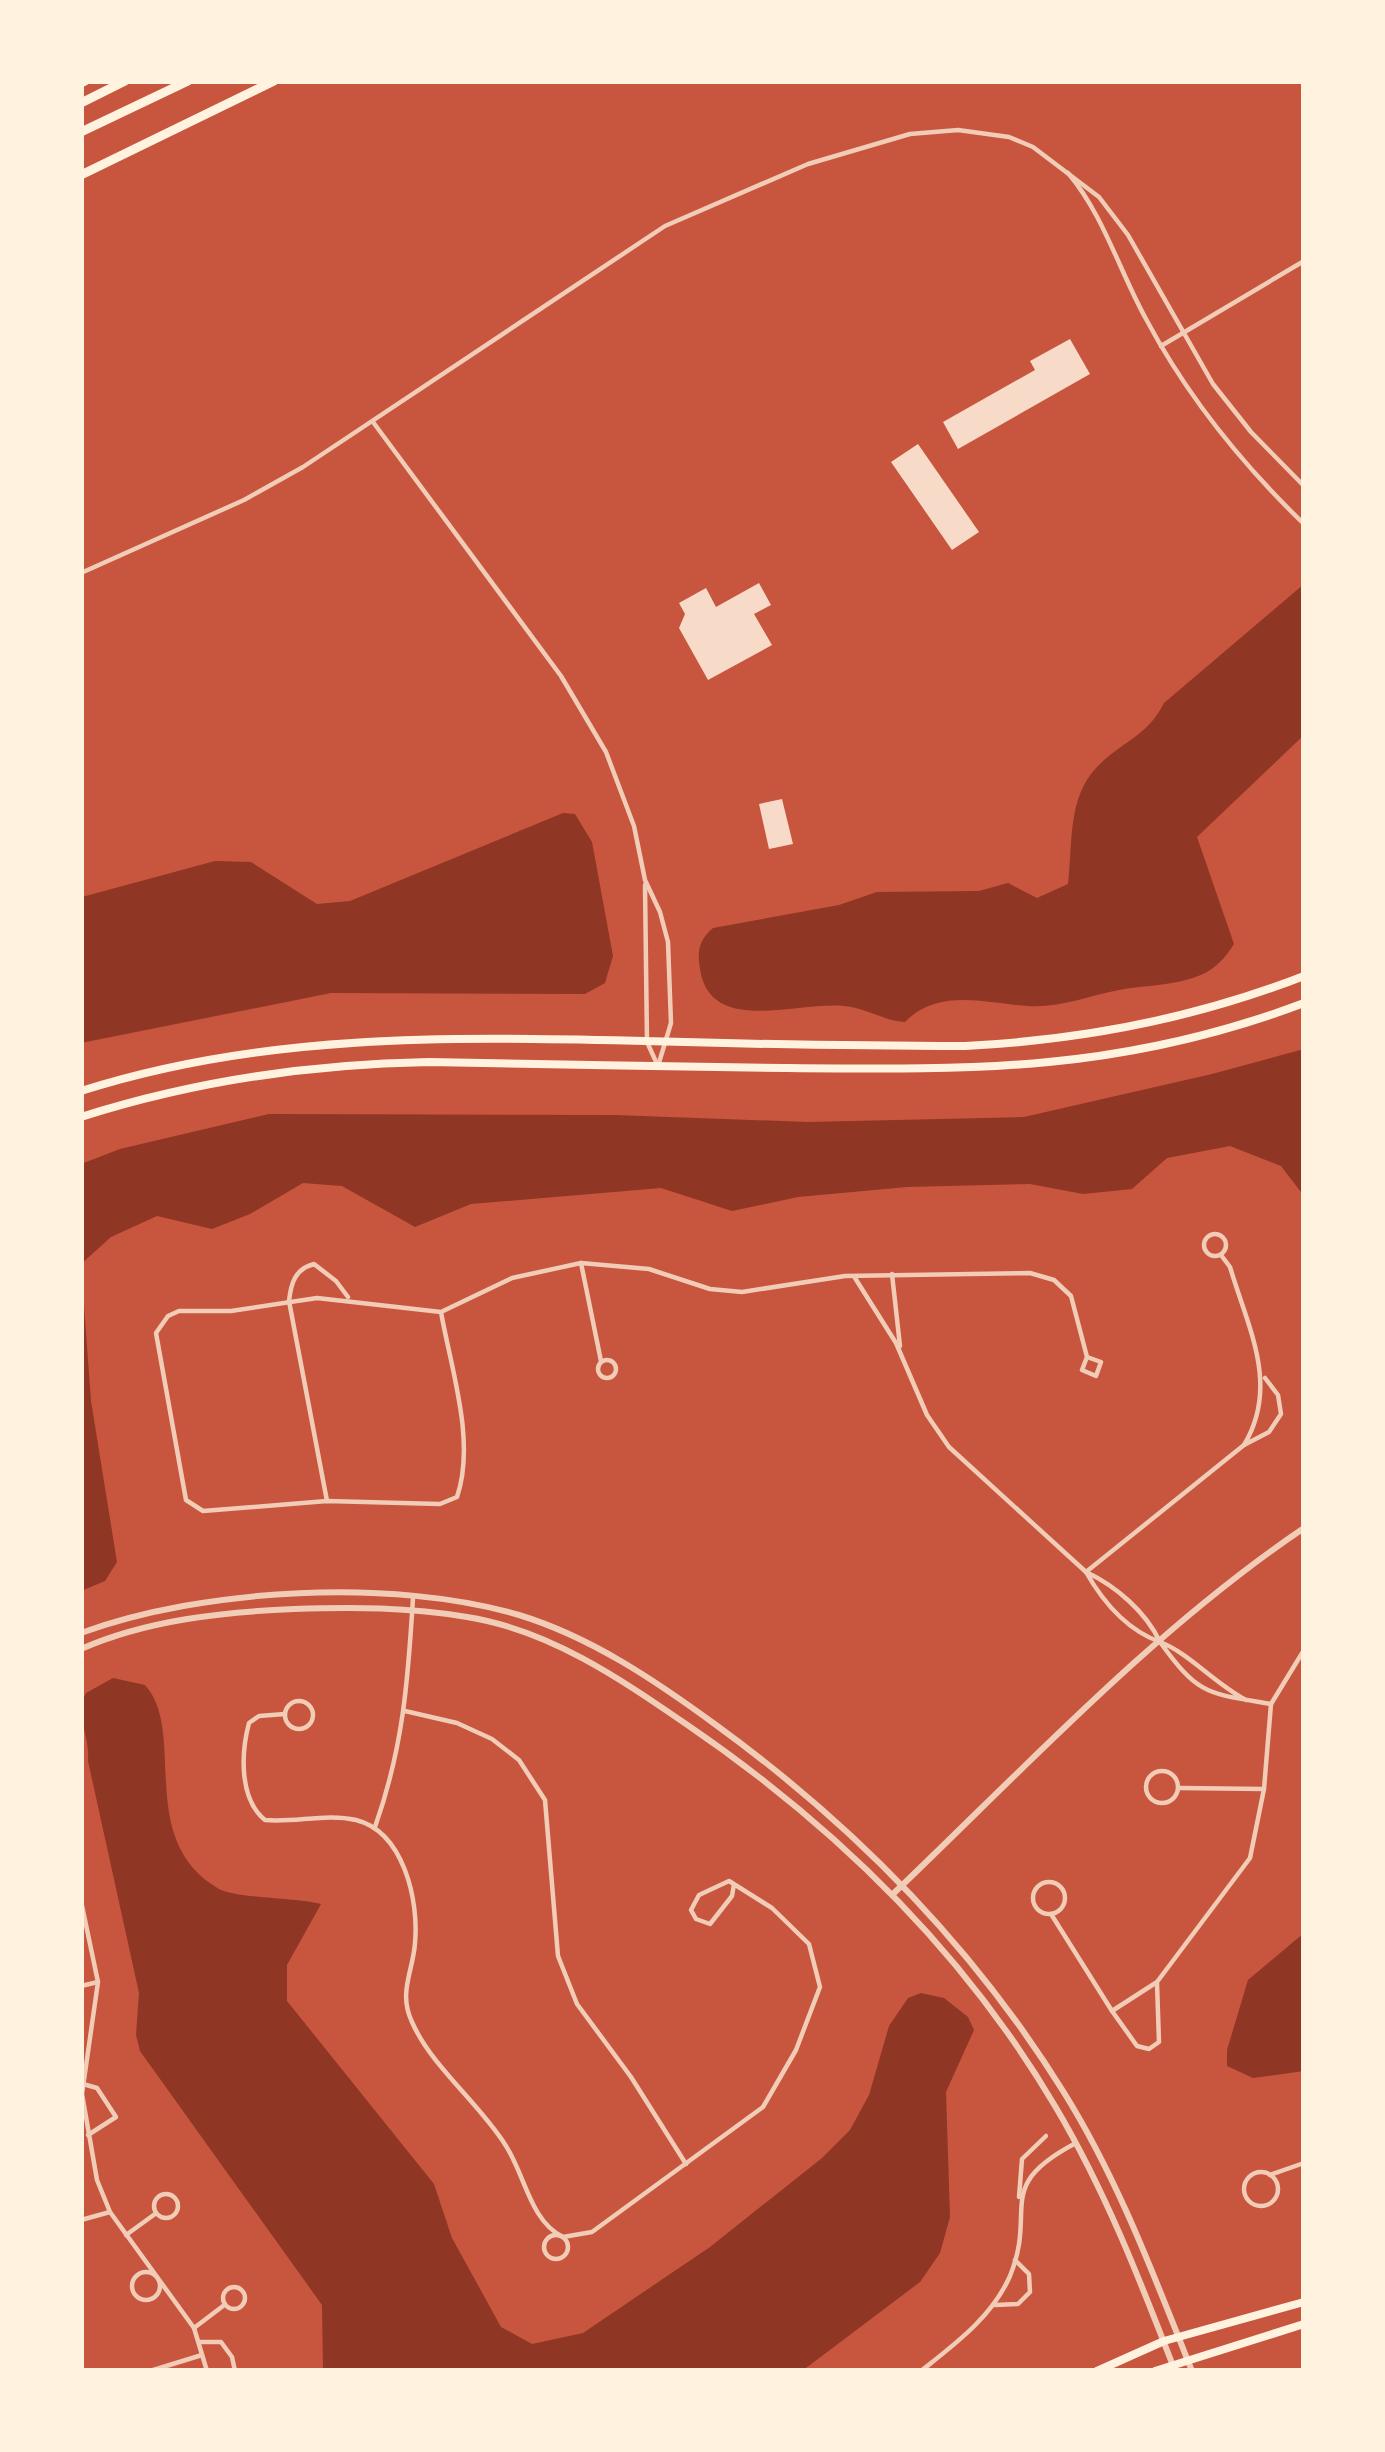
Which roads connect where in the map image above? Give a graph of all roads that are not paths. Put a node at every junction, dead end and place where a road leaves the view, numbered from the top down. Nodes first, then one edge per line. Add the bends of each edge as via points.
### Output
1 (125, 81) edge
2 (188, 81) edge
3 (274, 81) edge
4 (81, 103) edge
5 (81, 132) edge
6 (1060, 164) junction
7 (81, 176) edge
8 (1304, 261) edge
9 (1181, 334) junction
10 (1161, 346) junction
11 (373, 422) junction
12 (1304, 486) edge
13 (1304, 524) edge
14 (81, 573) edge
15 (646, 880) junction
16 (1304, 976) edge
17 (1304, 1003) edge
18 (647, 1042) junction
19 (665, 1042) junction
20 (658, 1066) junction
21 (81, 1091) edge
22 (81, 1117) edge
23 (1221, 1255) dead end
24 (581, 1263) junction
25 (892, 1274) junction
26 (854, 1276) junction
27 (348, 1298) junction
28 (290, 1301) junction
29 (441, 1312) junction
30 (903, 1357) junction
31 (1088, 1357) dead end
32 (602, 1361) dead end
33 (1262, 1375) junction
34 (1244, 1444) junction
35 (327, 1501) junction
36 (1304, 1528) edge
37 (1086, 1572) junction
38 (413, 1593) junction
39 (412, 1611) junction
40 (81, 1633) edge
41 (1160, 1642) junction
42 (81, 1649) edge
43 (1304, 1650) edge
44 (1246, 1700) junction
45 (1271, 1704) junction
46 (405, 1711) junction
47 (284, 1714) junction
48 (1178, 1788) junction
49 (1264, 1789) junction
50 (374, 1827) junction
51 (904, 1883) junction
52 (734, 1884) junction
53 (893, 1894) junction
54 (81, 1901) edge
55 (1051, 1914) junction
56 (98, 1982) junction
57 (1156, 1982) junction
58 (81, 1986) edge
59 (1112, 2011) junction
60 (83, 2084) edge
61 (82, 2103) edge
62 (1079, 2118) junction
63 (88, 2135) junction
64 (1046, 2136) dead end
65 (1076, 2143) junction
66 (1304, 2162) edge
67 (686, 2164) junction
68 (1270, 2175) junction
69 (1020, 2209) junction
70 (110, 2212) junction
71 (156, 2213) junction
72 (81, 2220) edge
73 (126, 2235) junction
74 (1015, 2260) junction
75 (159, 2279) junction
76 (1304, 2302) edge
77 (225, 2305) dead end
78 (992, 2306) junction
79 (1304, 2324) edge
80 (194, 2328) junction
81 (1179, 2337) junction
82 (1164, 2341) junction
83 (200, 2342) junction
84 (203, 2355) junction
85 (1187, 2358) junction
86 (1174, 2367) edge
87 (150, 2371) edge
88 (207, 2371) edge
89 (235, 2371) edge
90 (921, 2371) edge
91 (1097, 2371) edge
92 (1155, 2371) edge
93 (1192, 2371) edge

1 - 4 highway
2 - 5 highway
3 - 7 highway
6 - 9 street via 1114,215
6 - 10 street
6 - 11 street via 1009,137 958,130 910,134 808,164 649,234
8 - 9 street
9 - 10 street
9 - 12 street via 1251,432
10 - 13 street via 1228,443
11 - 14 street via 244,500
11 - 15 street via 581,706 620,784
15 - 18 street
15 - 19 street via 668,942
16 - 19 main road via 1161,1022 1041,1041
17 - 20 main road via 1162,1046 1032,1066
18 - 19 main road
18 - 20 street
18 - 21 main road via 320,1043 186,1063
19 - 20 street
20 - 22 main road via 329,1066 220,1082
23 - 33 street
24 - 26 street via 650,1269 742,1292
24 - 29 street via 512,1278
24 - 32 street
25 - 26 street
25 - 30 street
25 - 31 street via 1030,1273 1054,1280 1071,1296
26 - 30 street
27 - 28 street
27 - 28 street via 314,1264 297,1274
27 - 29 street
28 - 35 street
28 - 35 street via 187,1309 168,1316 155,1334 186,1501 203,1511
29 - 35 street via 463,1438 457,1497 440,1504
30 - 37 street via 949,1447
33 - 34 street via 1262,1405
33 - 34 street via 1281,1414 1269,1432
34 - 37 street
36 - 41 street
37 - 41 street via 1150,1622
37 - 41 street via 1100,1598
38 - 39 street
38 - 40 street via 186,1605
38 - 51 street via 524,1616 625,1663 805,1792
39 - 42 street via 365,1606 189,1618
39 - 46 street
39 - 53 street via 521,1632 618,1677 778,1790
41 - 44 street
41 - 44 street via 1192,1683
41 - 51 street
43 - 45 street
44 - 45 street
45 - 49 street
46 - 50 street
46 - 67 street via 492,1739 520,1760 545,1800 558,1956 577,2004
47 - 47 street via 297,1729 313,1717 298,1701
47 - 50 street via 254,1718 246,1736 247,1791 260,1817 332,1817
48 - 48 street via 1166,1771 1146,1785 1160,1802
48 - 49 street
49 - 57 street via 1250,1858
50 - 67 street via 412,1890 415,1950 404,1986 411,2021 510,2151 543,2222 563,2237 592,2232
51 - 53 street
51 - 62 street via 988,1983
52 - 52 street via 719,1918 696,1918 699,1895
52 - 67 street via 809,1944 820,1987 763,2107
53 - 65 street via 978,1992
54 - 56 street
55 - 55 street via 1065,1896 1047,1882 1033,1900
55 - 59 street
56 - 58 street
56 - 60 street
57 - 59 street
57 - 59 street via 1160,2030 1153,2046 1136,2046
60 - 61 street
60 - 63 street via 97,2088 116,2117
61 - 63 street
62 - 65 street
62 - 81 street
63 - 70 street
64 - 69 street via 1020,2166
65 - 69 street via 1029,2175
65 - 82 street
66 - 68 street
68 - 68 street via 1246,2180 1251,2203 1273,2201
69 - 74 street
70 - 72 street
70 - 73 street
71 - 71 street via 175,2215 176,2199 157,2198
71 - 73 street
73 - 75 street
74 - 78 street
74 - 78 street via 1029,2274 1030,2292 1018,2303
75 - 75 street via 138,2274 134,2291 153,2298
75 - 80 street
76 - 81 main road
77 - 80 street
78 - 90 street
79 - 85 main road
80 - 83 street
81 - 82 main road
81 - 85 street
82 - 86 street
82 - 91 main road
83 - 84 street
83 - 89 street via 221,2342
84 - 87 street
84 - 88 street
85 - 86 main road
85 - 93 street
86 - 92 main road

